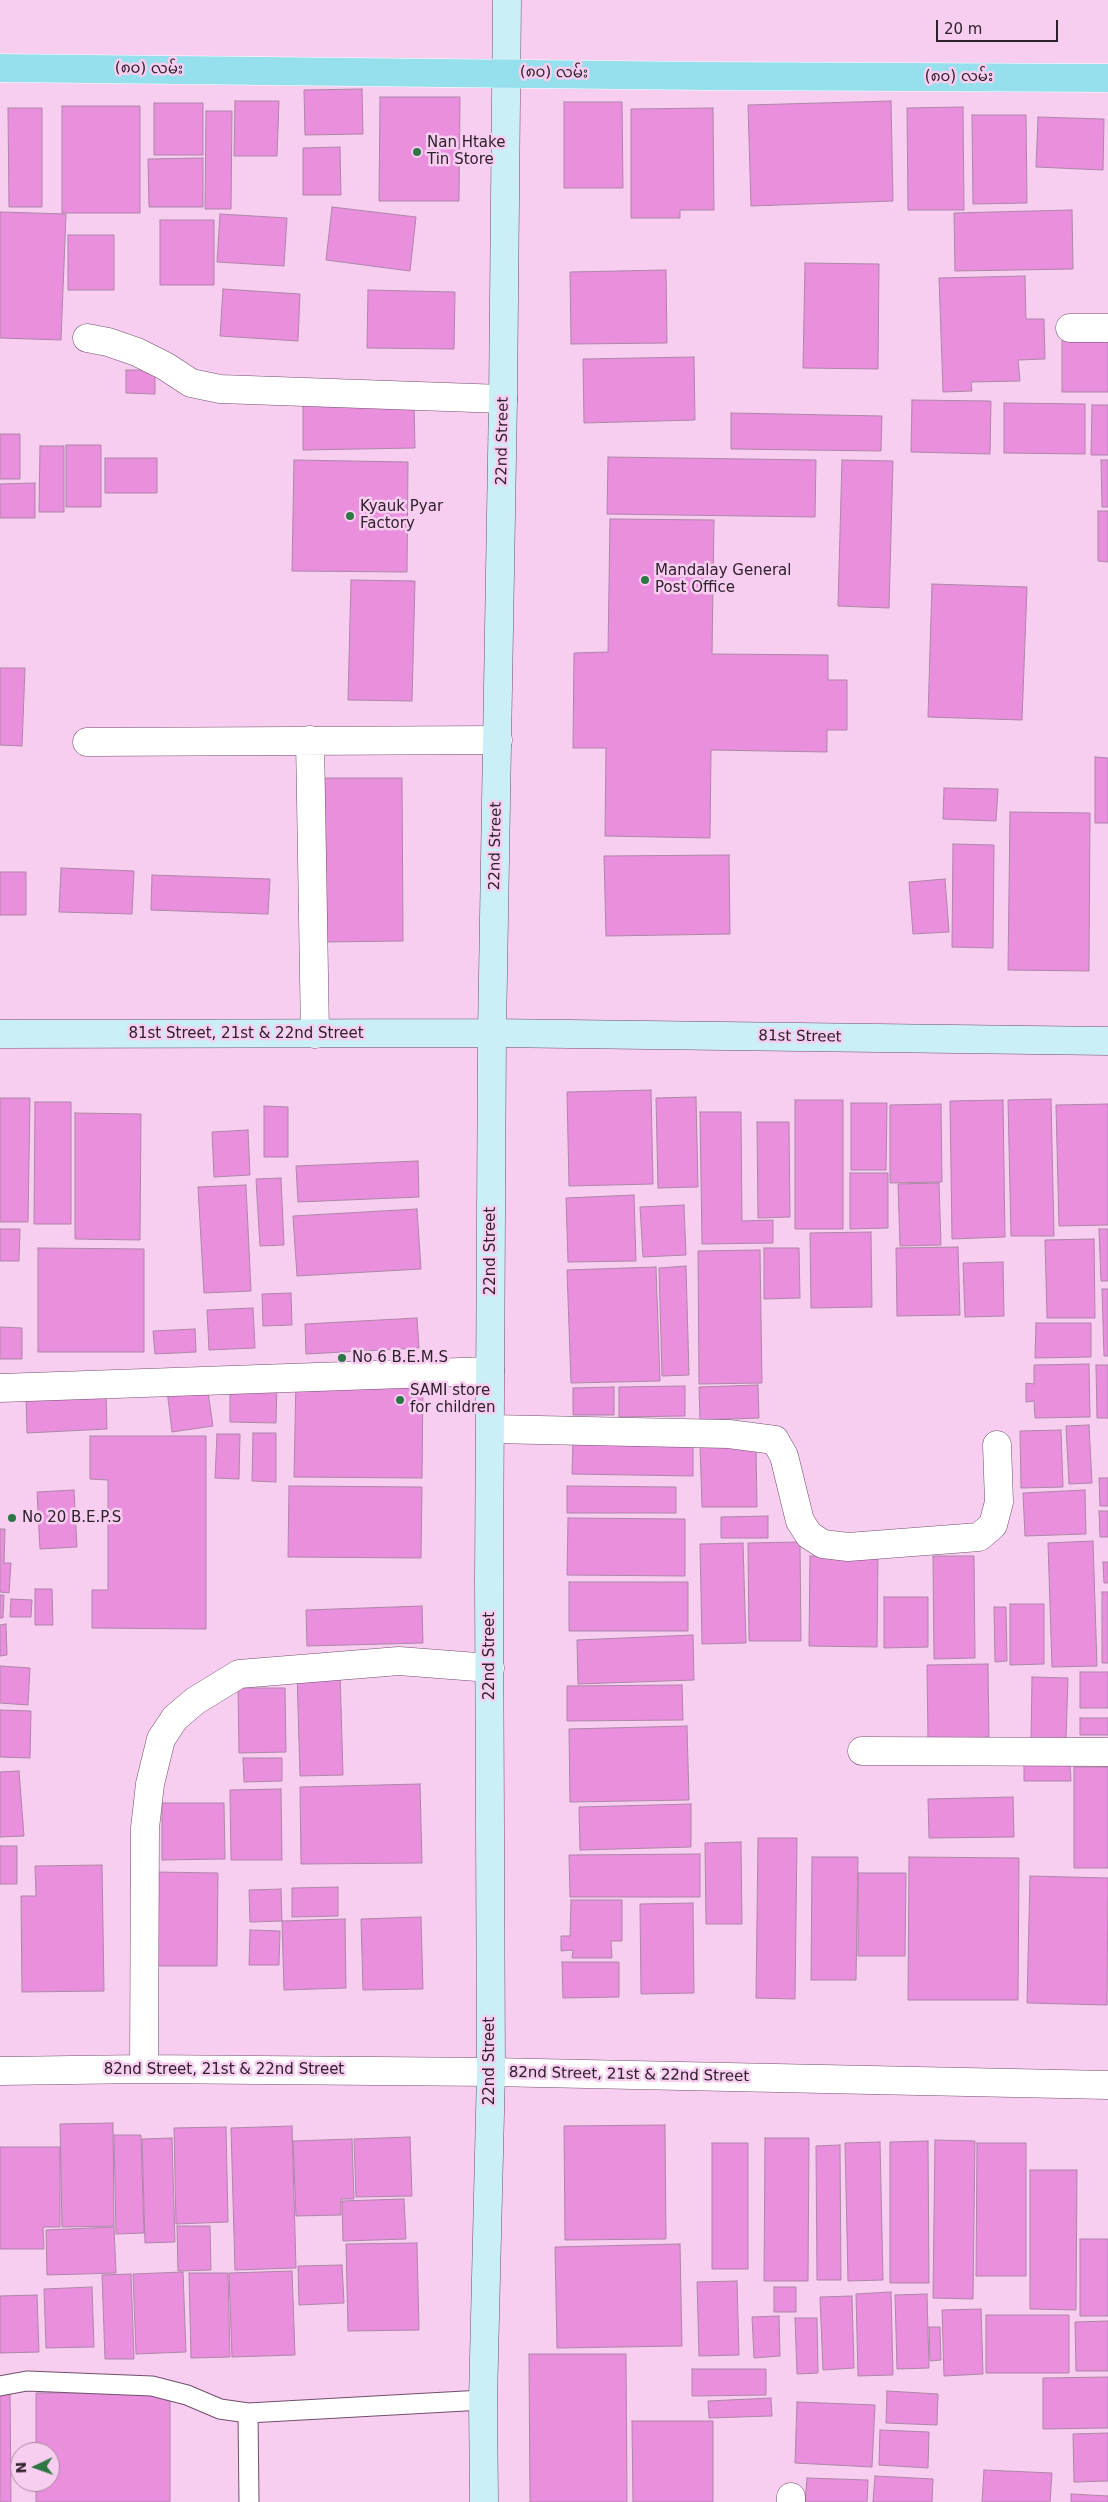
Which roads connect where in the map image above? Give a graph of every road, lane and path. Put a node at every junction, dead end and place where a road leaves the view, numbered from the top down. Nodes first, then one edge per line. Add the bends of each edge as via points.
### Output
1 (507, 0) edge
2 (0, 68) edge
3 (505, 72) junction
4 (1108, 78) edge
5 (1070, 328) dead end
6 (1108, 328) edge
7 (87, 338) dead end
8 (503, 399) junction
9 (310, 740) junction
10 (498, 740) junction
11 (87, 742) dead end
12 (492, 1033) junction
13 (0, 1034) edge
14 (314, 1034) junction
15 (1108, 1041) edge
16 (490, 1371) junction
17 (0, 1388) edge
18 (491, 1429) junction
19 (996, 1445) dead end
20 (490, 1668) junction
21 (862, 1751) dead end
22 (1108, 1752) edge
23 (144, 2069) junction
24 (0, 2071) edge
25 (491, 2072) junction
26 (1108, 2085) edge
27 (0, 2386) edge
28 (483, 2400) junction
29 (248, 2414) junction
30 (249, 2502) edge
31 (484, 2502) edge

1 - 3 main road, 22nd Street
2 - 3 main road, (၈၀) လမ်း
3 - 4 main road, (၈၀) လမ်း
3 - 8 main road, 22nd Street
5 - 6 street
7 - 8 street via 137,352 191,383 220,389
8 - 10 main road, 22nd Street
9 - 10 street
9 - 11 street
9 - 14 street
10 - 12 main road, 22nd Street
12 - 14 main road, 81st Street, 21st & 22nd Street
12 - 15 main road, 81st Street
12 - 16 main road, 22nd Street
13 - 14 main road, 81st Street, 21st & 22nd Street
16 - 17 street
16 - 18 main road, 22nd Street
18 - 19 street via 729,1434 776,1440 784,1456 800,1521 809,1535 823,1544 848,1547 979,1537 993,1525 999,1502
18 - 20 main road, 22nd Street
20 - 23 street via 399,1661 239,1674 194,1701 175,1718 160,1739 145,1828
20 - 25 main road, 22nd Street
21 - 22 street
23 - 24 street, 82nd Street, 21st & 22nd Street
23 - 25 street, 82nd Street, 21st & 22nd Street
25 - 26 street, 82nd Street, 21st & 22nd Street
25 - 28 main road, 22nd Street
27 - 29 lane via 27,2381 152,2386 187,2395 220,2409
28 - 29 lane
28 - 31 main road, 22nd Street
29 - 30 lane

